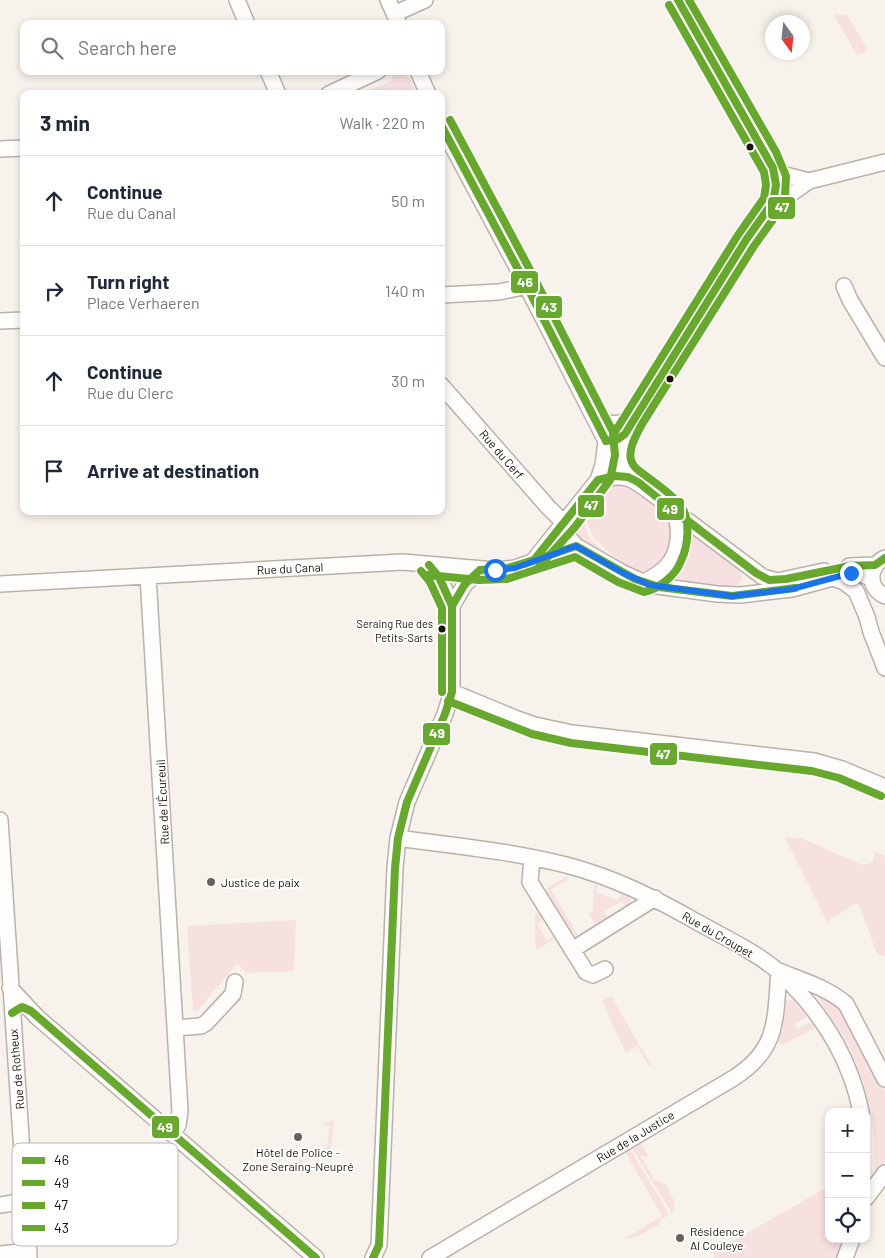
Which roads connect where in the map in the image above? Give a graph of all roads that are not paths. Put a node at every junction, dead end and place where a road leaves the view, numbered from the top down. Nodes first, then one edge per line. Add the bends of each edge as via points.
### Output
1 (237, 0) edge
2 (425, 0) edge
3 (678, 0) edge
4 (394, 13) edge
5 (245, 20) edge
6 (270, 75) edge
7 (369, 75) edge
8 (420, 75) edge
9 (276, 90) edge
10 (338, 90) edge
11 (426, 90) edge
12 (445, 132) edge
13 (20, 148) edge
14 (0, 149) edge
15 (883, 166) edge
16 (774, 172) junction
17 (809, 180) junction
18 (768, 209) junction
19 (527, 286) junction
20 (844, 286) dead end
21 (445, 295) edge
22 (20, 320) edge
23 (0, 321) edge
24 (885, 358) edge
25 (445, 390) edge
26 (633, 419) junction
27 (602, 429) junction
28 (625, 434) junction
29 (620, 460) junction
30 (628, 477) junction
31 (598, 480) junction
32 (674, 513) junction
33 (564, 523) junction
34 (576, 546) junction
35 (534, 560) junction
36 (429, 565) junction
37 (480, 570) junction
38 (148, 576) junction
39 (832, 578) junction
40 (802, 581) junction
41 (879, 581) edge
42 (644, 582) junction
43 (0, 584) edge
44 (452, 606) junction
45 (867, 616) junction
46 (871, 632) junction
47 (885, 668) edge
48 (452, 692) junction
49 (885, 787) edge
50 (0, 820) edge
51 (398, 838) junction
52 (532, 858) junction
53 (655, 898) junction
54 (572, 950) junction
55 (605, 968) dead end
56 (779, 971) junction
57 (235, 982) dead end
58 (10, 988) junction
59 (6, 1013) edge
60 (32, 1015) junction
61 (175, 1028) junction
62 (13, 1035) junction
63 (885, 1079) edge
64 (860, 1108) edge
65 (173, 1134) junction
66 (21, 1143) edge
67 (885, 1173) edge
68 (870, 1193) edge
69 (851, 1243) edge
70 (0, 1254) edge
71 (29, 1254) edge
72 (378, 1255) edge
73 (316, 1258) edge
74 (430, 1258) edge
75 (845, 1258) edge

1 - 5 street
2 - 4 street
3 - 16 street
6 - 9 street
7 - 10 street
8 - 11 street
12 - 19 street
13 - 14 street
15 - 17 street
16 - 17 street
16 - 18 street via 775,195
17 - 18 street
18 - 26 street
19 - 21 street via 499,292
19 - 27 street
20 - 24 street
22 - 23 street
25 - 33 street, Rue du Cerf
26 - 27 street
26 - 28 street
27 - 28 street via 618,439
27 - 29 street
27 - 31 street via 603,465
28 - 29 street
29 - 30 street
30 - 31 street
30 - 32 street
31 - 33 street
32 - 40 street via 763,577
32 - 42 street via 678,536 674,555 665,569
33 - 34 street via 569,538
33 - 35 street
34 - 35 street, Rue du Canal
34 - 42 street
35 - 37 street, Rue du Canal via 515,568
36 - 37 street, Rue du Canal
36 - 38 street, Rue du Canal via 402,562
36 - 44 street via 439,577
37 - 44 street via 465,584
38 - 43 street, Rue du Canal
38 - 61 street, Rue de l'Écureuil
39 - 40 street
39 - 41 street via 857,573
39 - 45 street via 856,591
40 - 41 street via 850,566
40 - 42 street via 732,596 659,587
41 - 45 street
41 - 46 street via 878,605 872,615
44 - 48 street
45 - 46 street
46 - 47 street
48 - 49 street via 553,730 814,761
48 - 51 street via 407,802
50 - 58 street, Rue de Rotheux
51 - 52 street, Rue du Croupet
51 - 72 street
52 - 53 street, Rue du Croupet via 602,876
52 - 54 street via 530,882
53 - 54 street
53 - 56 street, Rue du Croupet
54 - 55 street via 590,974
56 - 63 street, Rue du Croupet via 846,1004
56 - 64 street, Rue du Croupet via 807,1000 832,1037 851,1075
56 - 74 street, Rue de la Justice via 773,1030 761,1055 752,1065
57 - 61 street via 233,994 206,1023
58 - 59 street, Rue de Rotheux
58 - 60 street
59 - 60 street via 18,1007
59 - 62 street, Rue de Rotheux
60 - 62 street
60 - 65 street
61 - 65 street, Rue de l'Écureuil via 180,1111
62 - 66 street, Rue de Rotheux
65 - 73 street
67 - 68 street
69 - 75 street
70 - 71 street

